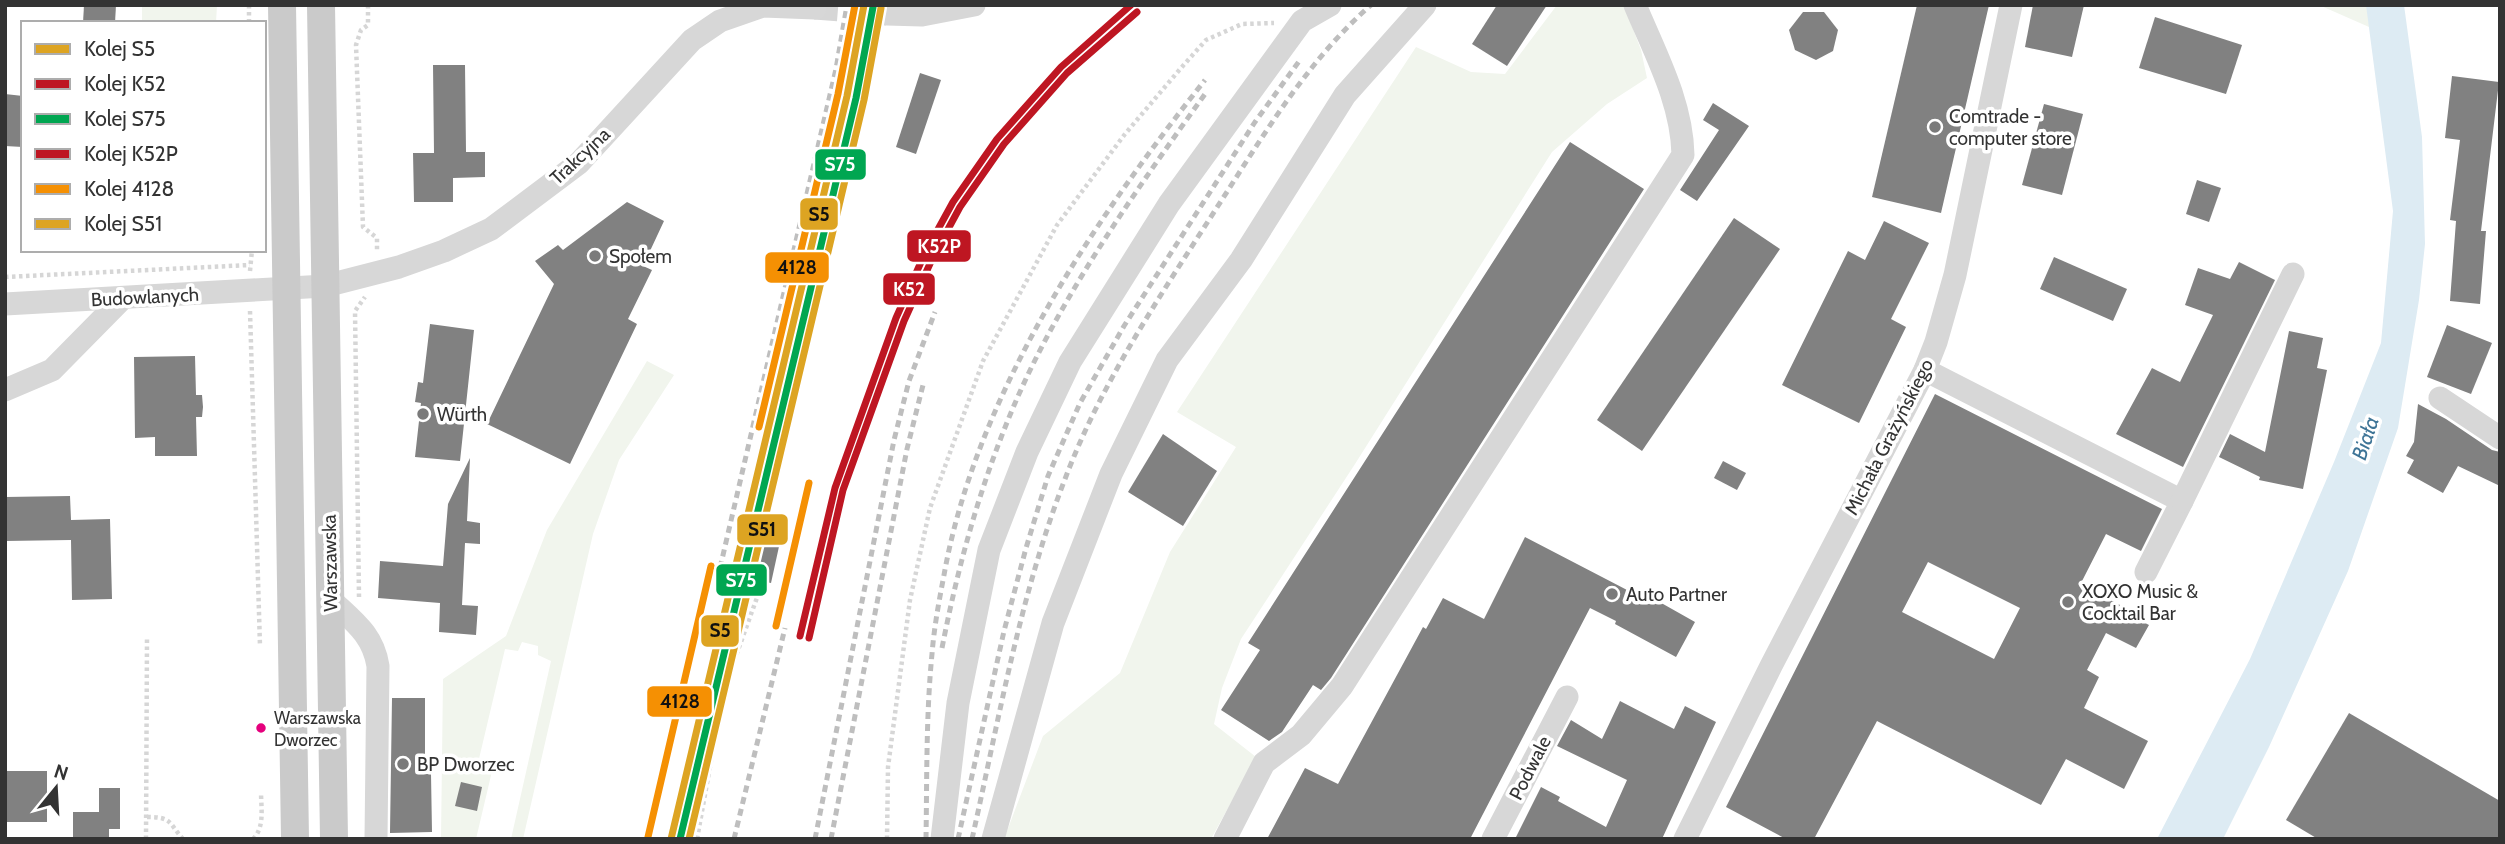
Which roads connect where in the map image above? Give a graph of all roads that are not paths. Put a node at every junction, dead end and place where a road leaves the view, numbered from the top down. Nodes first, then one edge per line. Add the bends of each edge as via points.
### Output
1 (282, 5) edge
2 (321, 5) edge
3 (1330, 5) edge
4 (1425, 5) edge
5 (1635, 5) edge
6 (2011, 5) edge
7 (967, 6) edge
8 (815, 8) dead end
9 (887, 15) tunnel mouth
10 (2293, 274) dead end
11 (325, 286) junction
12 (286, 290) junction
13 (122, 299) junction
14 (5, 304) edge
15 (1925, 370) junction
16 (5, 390) edge
17 (2440, 398) dead end
18 (2500, 438) edge
19 (2182, 501) junction
20 (2147, 572) dead end
21 (330, 599) junction
22 (1567, 697) dead end
23 (295, 839) edge
24 (334, 839) edge
25 (376, 839) edge
26 (942, 839) edge
27 (993, 839) edge
28 (1225, 839) edge
29 (1493, 839) edge
30 (1685, 839) edge

1 - 12 main road, Warszawska
2 - 11 main road, Warszawska
3 - 26 street via 1303,21 1169,204 1070,362 1027,452 989,550 958,703
4 - 27 street via 1345,95 1241,260 1167,360 1111,474 1053,623
5 - 28 street via 1671,90 1683,155 1342,686 1301,735 1264,763
6 - 15 street, Michała Grażyńskiego via 1955,275
7 - 9 street via 922,15
8 - 11 street, Trakcyjna via 763,6 720,21 692,40 579,163 491,229 377,274
10 - 19 street
11 - 12 street
11 - 21 main road, Warszawska
12 - 13 street, Budowlanych
12 - 23 main road, Warszawska
13 - 14 street, Budowlanych
13 - 16 street via 52,370
15 - 19 street
15 - 30 street, Michała Grażyńskiego
17 - 18 street
19 - 20 street
21 - 24 main road, Warszawska
21 - 25 street via 372,641 378,666
22 - 29 street, Podwale

